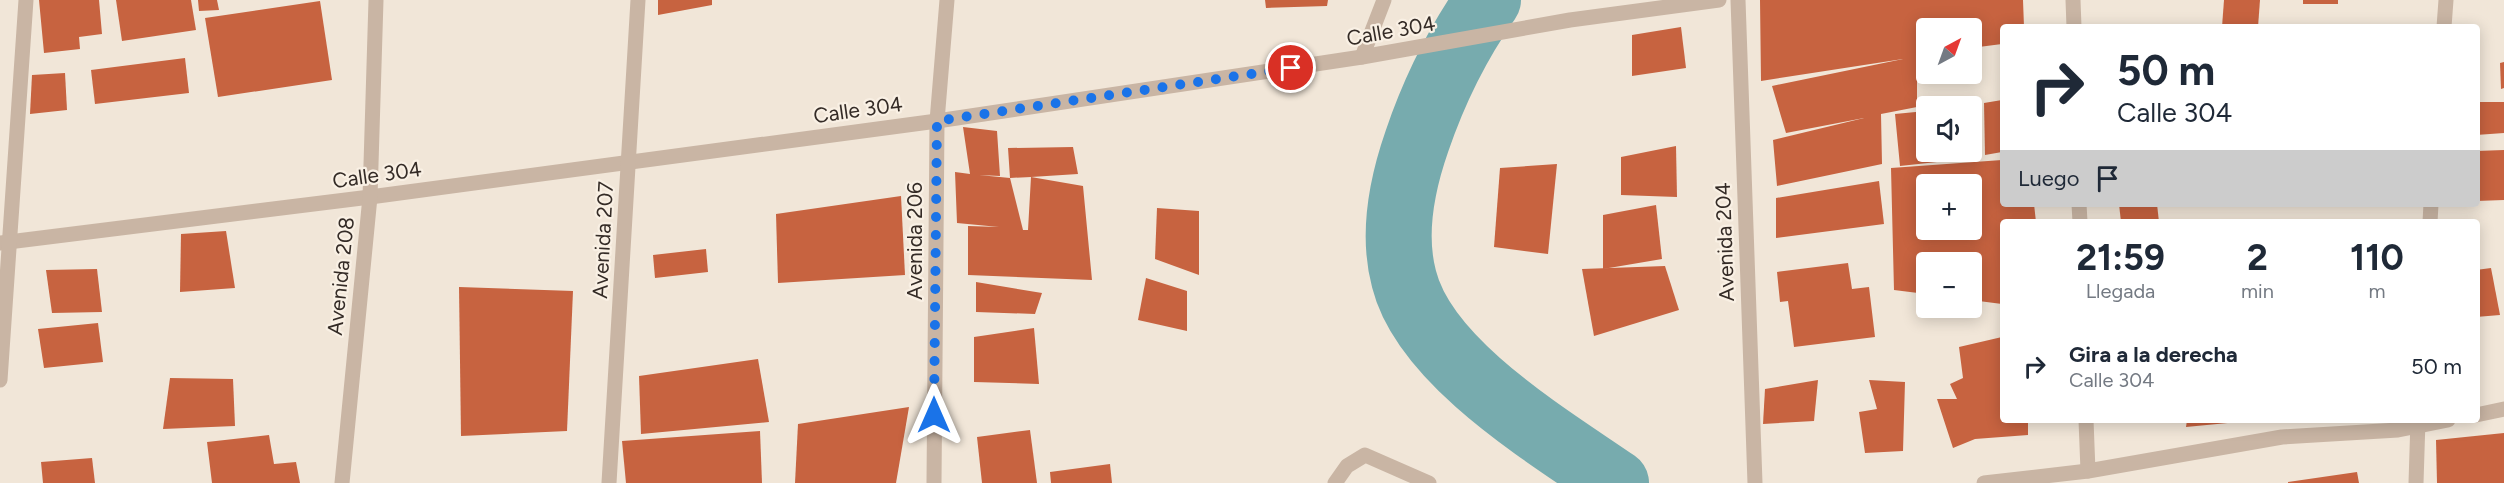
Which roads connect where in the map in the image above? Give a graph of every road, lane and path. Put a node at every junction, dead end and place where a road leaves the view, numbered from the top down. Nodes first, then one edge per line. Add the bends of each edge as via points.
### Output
1 (26, 0) edge
2 (376, 0) edge
3 (638, 0) edge
4 (947, 0) edge
5 (1384, 0) edge
6 (1719, 0) edge
7 (1738, 0) edge
8 (2073, 0) edge
9 (2446, 0) edge
10 (2074, 24) edge
11 (2444, 24) edge
12 (1362, 57) junction
13 (937, 121) junction
14 (628, 162) junction
15 (370, 197) junction
16 (5, 242) edge
17 (0, 380) edge
18 (2504, 410) edge
19 (2480, 414) edge
20 (2086, 423) edge
21 (2418, 423) edge
22 (2088, 471) junction
23 (342, 483) edge
24 (609, 483) edge
25 (934, 483) edge
26 (1335, 483) edge
27 (1429, 483) edge
28 (1755, 483) edge
29 (1984, 483) edge
30 (2416, 483) edge

1 - 16 street
2 - 15 street, Avenida 208
3 - 14 street, Avenida 207
4 - 13 street, Avenida 206
5 - 12 street
6 - 12 street, Calle 304 via 1570,20
7 - 28 street, Avenida 204
8 - 10 street
9 - 11 street
12 - 13 street, Calle 304
13 - 14 street, Calle 304
13 - 25 street, Avenida 206
14 - 15 street, Calle 304
14 - 24 street, Avenida 207
15 - 16 street, Calle 304
15 - 23 street, Avenida 208
16 - 17 street
18 - 19 street
20 - 22 street
21 - 22 street via 2398,430 2282,436
21 - 30 street
22 - 29 street
26 - 27 street via 1347,466 1365,455

